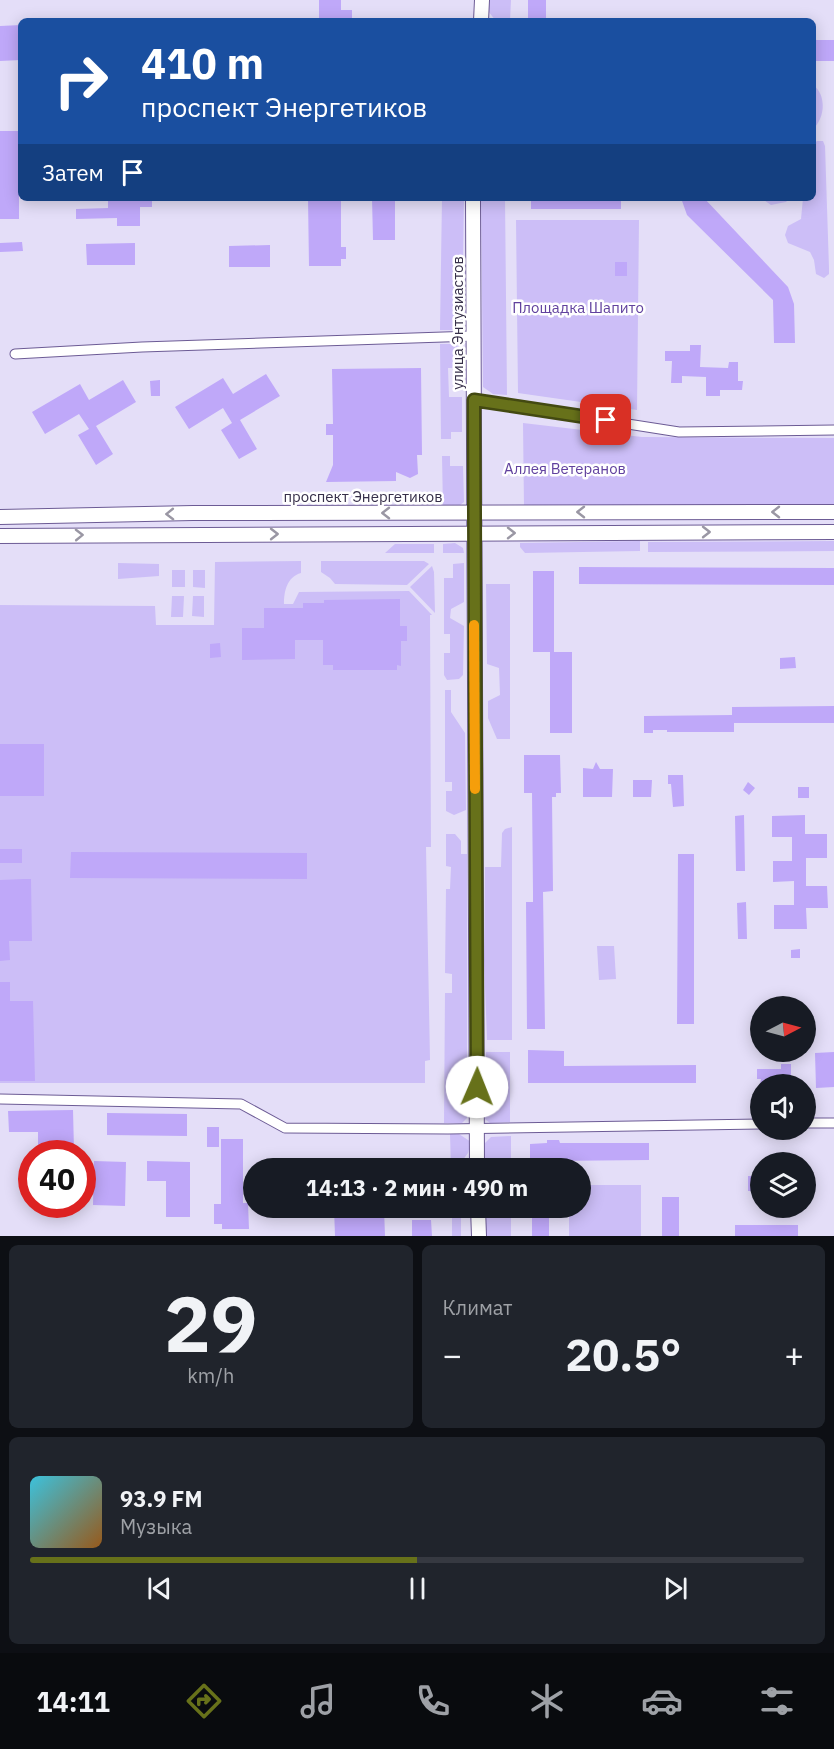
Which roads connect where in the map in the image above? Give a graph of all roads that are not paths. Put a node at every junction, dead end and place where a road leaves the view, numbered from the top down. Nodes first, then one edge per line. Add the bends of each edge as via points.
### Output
1 (482, 0) edge
2 (481, 18) edge
3 (473, 201) edge
4 (474, 336) junction
5 (15, 354) dead end
6 (474, 400) junction
7 (834, 430) edge
8 (834, 512) edge
9 (193, 513) junction
10 (474, 513) junction
11 (114, 515) junction
12 (51, 516) junction
13 (0, 517) edge
14 (474, 532) junction
15 (834, 532) edge
16 (195, 534) junction
17 (113, 535) junction
18 (0, 536) edge
19 (51, 536) junction
20 (0, 1099) edge
21 (816, 1123) edge
22 (834, 1123) edge
23 (750, 1124) edge
24 (476, 1129) junction
25 (477, 1158) edge
26 (478, 1218) edge
27 (478, 1236) edge

1 - 2 main road
3 - 4 main road, улица Энтузиастов
4 - 5 street via 142,346
4 - 6 main road, улица Энтузиастов
6 - 7 street via 679,432
6 - 10 main road, улица Энтузиастов
8 -> 10 main road, проспект Энергетиков
10 -> 9 main road, проспект Энергетиков
9 -> 11 main road, проспект Энергетиков
9 - 16 main road
10 - 14 main road, улица Энтузиастов
11 - 12 main road, проспект Энергетиков
11 - 17 main road
12 - 13 main road, проспект Энергетиков
12 - 19 main road
14 -> 15 main road
16 -> 14 main road
14 - 24 main road, улица Энтузиастов
16 - 17 main road
19 -> 17 main road
18 - 19 main road
20 - 24 street via 241,1104 285,1128
21 - 22 street
23 - 24 street
24 - 25 main road, улица Энтузиастов
26 - 27 main road

